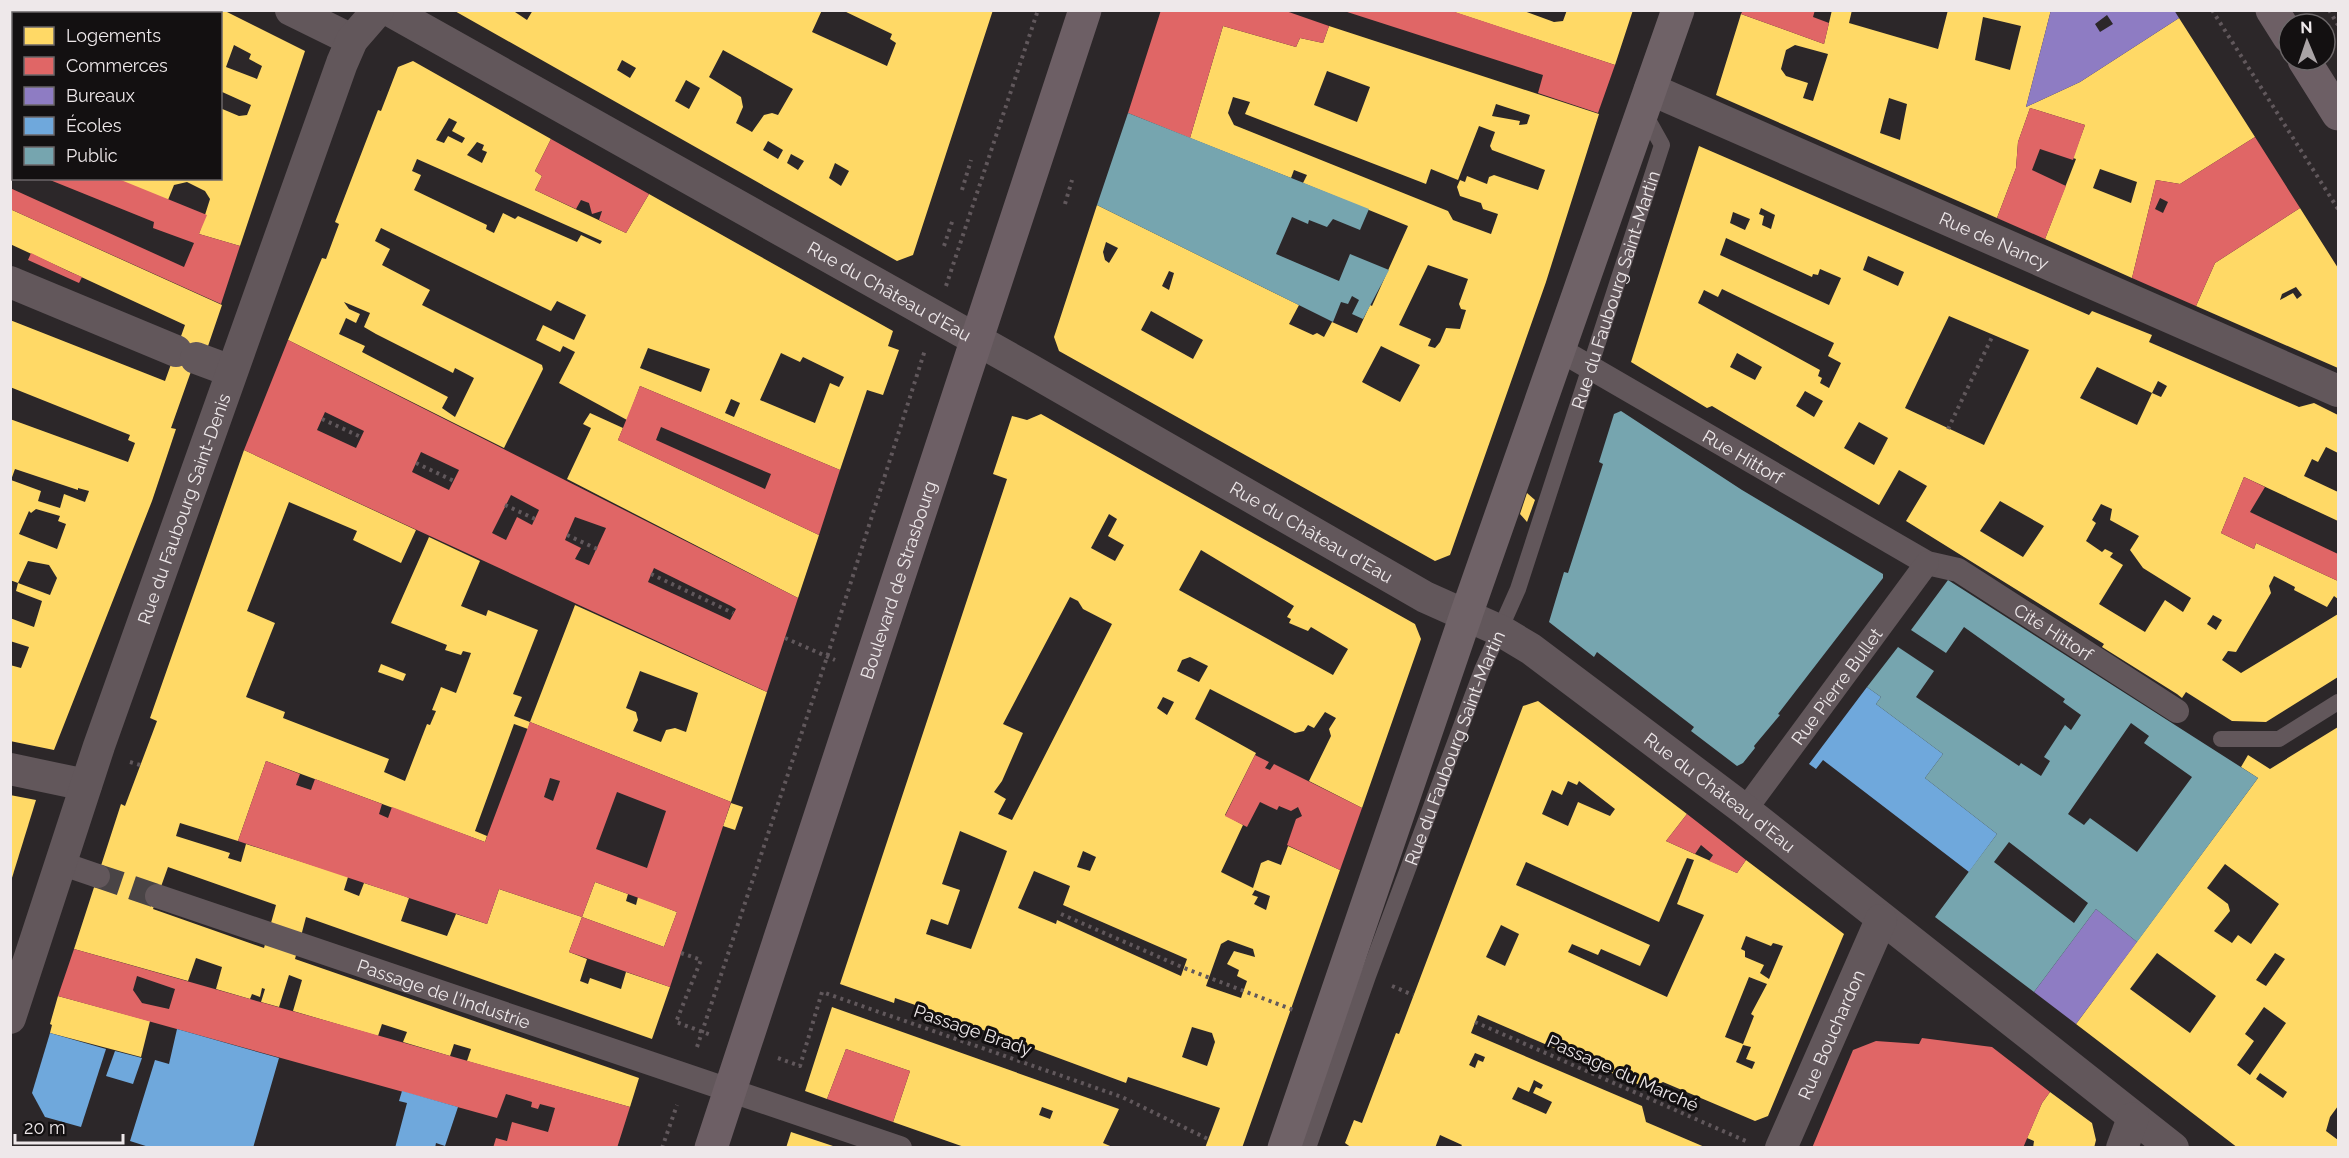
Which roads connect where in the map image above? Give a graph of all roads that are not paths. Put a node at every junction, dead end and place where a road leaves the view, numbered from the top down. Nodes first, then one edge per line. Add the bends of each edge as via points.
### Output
1 (291, 10) edge
2 (378, 10) edge
3 (389, 10) edge
4 (1085, 10) edge
5 (1678, 10) edge
6 (352, 40) junction
7 (2312, 72) edge
8 (1647, 100) junction
9 (2338, 114) edge
10 (10, 282) edge
11 (976, 341) junction
12 (1560, 350) junction
13 (1590, 368) junction
14 (231, 371) junction
15 (2338, 391) edge
16 (1927, 562) junction
17 (1466, 615) junction
18 (1501, 631) junction
19 (2338, 702) edge
20 (2177, 711) dead end
21 (2221, 739) dead end
22 (10, 769) edge
23 (86, 785) junction
24 (1745, 810) junction
25 (60, 863) junction
26 (98, 876) tunnel mouth
27 (158, 896) tunnel mouth
28 (1881, 920) junction
29 (10, 1018) edge
30 (730, 1088) junction
31 (2133, 1118) junction
32 (711, 1148) edge
33 (900, 1148) edge
34 (1284, 1148) edge
35 (1308, 1148) edge
36 (1781, 1148) edge
37 (2122, 1148) edge
38 (2173, 1148) edge

1 - 6 street
2 - 6 street, Rue du Faubourg Saint-Denis
3 - 11 street, Rue du Château d'Eau
4 - 11 main road, Boulevard de Strasbourg
5 - 8 main road, Rue du Faubourg Saint-Martin
6 - 14 street, Rue du Faubourg Saint-Denis
7 - 9 main road
8 - 12 main road, Rue du Faubourg Saint-Martin
8 - 13 lane, Rue du Faubourg Saint-Martin via 1662,145
8 - 15 street, Rue de Nancy
10 - 14 street
11 - 17 street, Rue du Château d'Eau via 1425,597
11 - 30 main road, Boulevard de Strasbourg
12 - 13 street, Rue Hittorf
12 - 17 main road, Rue du Faubourg Saint-Martin
13 - 16 street, Rue Hittorf
13 - 18 lane, Rue du Faubourg Saint-Martin via 1529,558
14 - 23 street, Rue du Faubourg Saint-Denis
16 - 20 street, Cité Hittorf via 1958,570
16 - 24 street, Rue Pierre Bullet
17 - 18 street, Rue du Château d'Eau
17 - 34 main road, Rue du Faubourg Saint-Martin
18 - 24 street, Rue du Château d'Eau via 1531,649
18 - 35 lane, Rue du Faubourg Saint-Martin via 1470,702
19 - 21 lane via 2279,738
22 - 23 street
23 - 25 street, Rue du Faubourg Saint-Denis
24 - 28 street, Rue du Château d'Eau
25 - 26 street
25 - 29 street, Rue du Faubourg Saint-Denis
27 - 30 street, Passage de l'Industrie
28 - 31 street, Rue du Château d'Eau
28 - 36 street, Rue Bouchardon
30 - 32 main road, Boulevard de Strasbourg
30 - 33 street, Passage de l'Industrie
31 - 37 street
31 - 38 street, Rue du Château d'Eau

